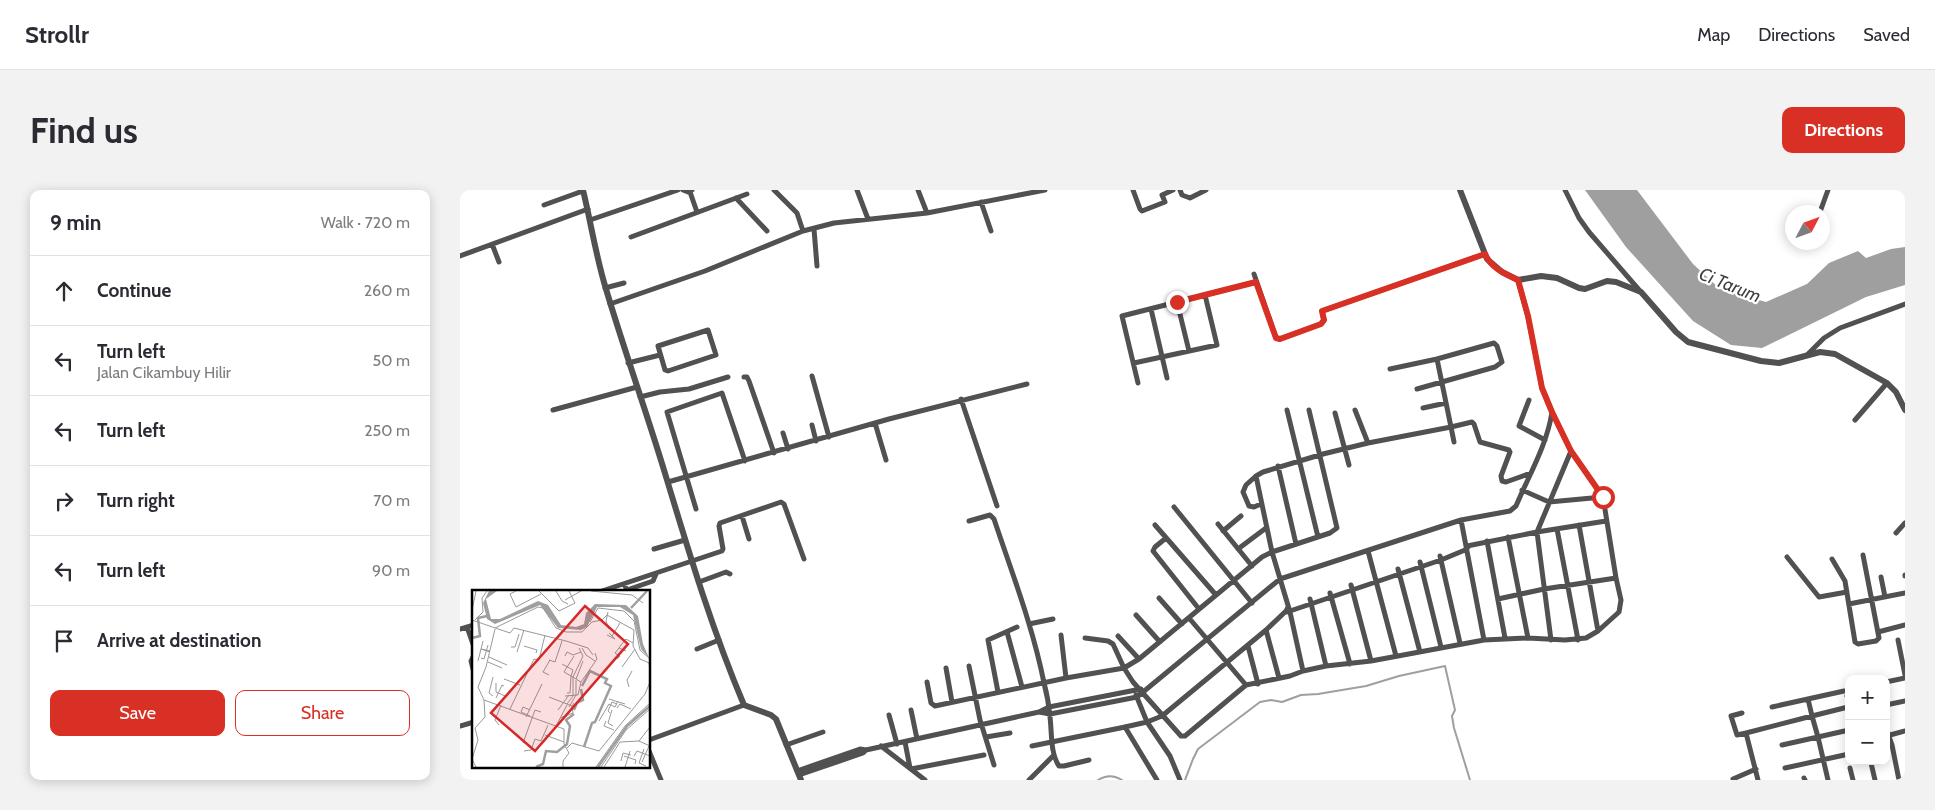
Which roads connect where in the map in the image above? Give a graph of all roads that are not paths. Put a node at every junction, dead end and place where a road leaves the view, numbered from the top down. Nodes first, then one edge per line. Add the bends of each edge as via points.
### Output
1 (678, 190) edge
2 (683, 190) edge
3 (774, 190) edge
4 (866, 190) edge
5 (918, 190) edge
6 (1045, 190) edge
7 (1132, 190) edge
8 (1173, 190) edge
9 (1180, 190) edge
10 (1206, 190) edge
11 (1460, 190) edge
12 (1564, 190) edge
13 (1828, 190) edge
14 (583, 191) edge
15 (691, 191) edge
16 (858, 191) edge
17 (747, 194) dead end
18 (736, 198) junction
19 (981, 202) junction
20 (544, 204) dead end
21 (1823, 205) edge
22 (588, 209) junction
23 (697, 212) junction
24 (927, 213) junction
25 (868, 219) junction
26 (590, 220) junction
27 (814, 228) junction
28 (803, 230) junction
29 (767, 231) dead end
30 (991, 231) dead end
31 (631, 237) dead end
32 (492, 244) junction
33 (1485, 254) junction
34 (460, 256) edge
35 (499, 262) dead end
36 (818, 266) dead end
37 (1254, 274) dead end
38 (1521, 280) junction
39 (1256, 282) junction
40 (624, 283) dead end
41 (605, 288) junction
42 (1641, 292) junction
43 (1205, 295) junction
44 (1177, 302) junction
45 (610, 304) junction
46 (1905, 304) edge
47 (1150, 309) junction
48 (1189, 351) junction
49 (1808, 354) junction
50 (657, 356) junction
51 (1162, 357) junction
52 (1437, 359) junction
53 (628, 363) junction
54 (1134, 364) junction
55 (1390, 369) dead end
56 (812, 376) dead end
57 (728, 377) dead end
58 (744, 377) dead end
59 (1167, 378) dead end
60 (1442, 382) junction
61 (1138, 383) dead end
62 (1887, 383) junction
63 (1027, 384) dead end
64 (637, 387) junction
65 (1417, 389) dead end
66 (640, 397) junction
67 (961, 399) junction
68 (1529, 400) dead end
69 (1446, 403) junction
70 (1423, 408) dead end
71 (552, 410) dead end
72 (1287, 410) dead end
73 (1309, 410) dead end
74 (1356, 410) dead end
75 (1905, 410) edge
76 (1552, 412) junction
77 (1335, 413) dead end
78 (1855, 420) dead end
79 (875, 423) junction
80 (812, 425) dead end
81 (1451, 427) junction
82 (783, 433) dead end
83 (829, 436) junction
84 (816, 440) junction
85 (1545, 440) junction
86 (1454, 442) dead end
87 (1368, 443) junction
88 (1345, 448) junction
89 (788, 449) junction
90 (1571, 451) junction
91 (774, 453) junction
92 (1320, 455) junction
93 (886, 460) dead end
94 (1299, 460) junction
95 (745, 461) junction
96 (1350, 465) dead end
97 (1278, 466) junction
98 (1531, 473) junction
99 (1256, 476) junction
100 (685, 477) junction
101 (668, 482) junction
102 (1522, 490) junction
103 (1603, 497) junction
104 (1549, 502) junction
105 (1261, 504) junction
106 (997, 506) dead end
107 (1174, 507) dead end
108 (696, 509) dead end
109 (742, 516) junction
110 (1240, 516) dead end
111 (1461, 520) junction
112 (1606, 520) junction
113 (969, 521) dead end
114 (1905, 523) edge
115 (1218, 524) dead end
116 (1155, 525) dead end
117 (1579, 525) junction
118 (1266, 528) junction
119 (1557, 529) junction
120 (1223, 531) junction
121 (1537, 532) junction
122 (1896, 533) dead end
123 (1318, 537) junction
124 (1508, 537) junction
125 (1166, 538) junction
126 (749, 539) dead end
127 (685, 540) junction
128 (1487, 541) junction
129 (1296, 544) junction
130 (1466, 547) junction
131 (1238, 549) junction
132 (654, 550) dead end
133 (1368, 551) junction
134 (1272, 552) junction
135 (1863, 555) dead end
136 (1787, 557) dead end
137 (1441, 558) junction
138 (804, 559) dead end
139 (1832, 559) dead end
140 (692, 561) junction
141 (1421, 564) junction
142 (1252, 566) junction
143 (1398, 572) junction
144 (730, 574) dead end
145 (1881, 577) dead end
146 (1616, 578) junction
147 (1280, 579) junction
148 (1234, 581) junction
149 (699, 582) junction
150 (1376, 582) junction
151 (1591, 582) junction
152 (1568, 585) junction
153 (1352, 587) junction
154 (625, 588) edge
155 (1544, 589) junction
156 (610, 590) edge
157 (1847, 592) junction
158 (1905, 593) edge
159 (1518, 594) junction
160 (1216, 595) junction
161 (1331, 595) junction
162 (1885, 597) junction
163 (1159, 598) dead end
164 (1498, 599) junction
165 (1873, 599) junction
166 (1311, 601) junction
167 (1252, 603) junction
168 (1849, 604) junction
169 (1200, 609) junction
170 (1288, 610) junction
171 (1136, 615) dead end
172 (1189, 618) junction
173 (1053, 619) dead end
174 (1029, 624) junction
175 (1182, 624) junction
176 (1905, 625) edge
177 (472, 626) edge
178 (468, 627) junction
179 (1017, 627) dead end
180 (460, 629) edge
181 (1266, 630) junction
182 (1598, 631) junction
183 (1007, 632) junction
184 (1878, 632) junction
185 (1061, 635) dead end
186 (1118, 636) dead end
187 (1085, 638) dead end
188 (1505, 638) junction
189 (1528, 638) junction
190 (719, 640) junction
191 (1208, 640) junction
192 (1484, 640) junction
193 (1551, 640) junction
194 (1578, 640) junction
195 (1898, 640) dead end
196 (472, 641) edge
197 (1160, 642) junction
198 (1460, 643) junction
199 (1248, 646) junction
200 (1441, 648) junction
201 (697, 649) dead end
202 (1420, 652) junction
203 (1396, 656) junction
204 (1903, 658) edge
205 (1139, 659) junction
206 (1371, 661) junction
207 (1227, 664) junction
208 (1350, 664) junction
209 (969, 666) dead end
210 (1326, 666) junction
211 (946, 668) dead end
212 (1124, 668) junction
213 (1302, 672) junction
214 (1905, 676) edge
215 (1066, 678) junction
216 (1279, 678) junction
217 (1890, 681) edge
218 (927, 682) dead end
219 (1044, 682) junction
220 (1258, 684) junction
221 (1246, 685) junction
222 (1022, 687) junction
223 (998, 692) junction
224 (1140, 692) junction
225 (1845, 694) edge
226 (975, 697) junction
227 (1808, 699) junction
228 (1905, 701) edge
229 (952, 702) junction
230 (1890, 704) edge
231 (744, 705) junction
232 (1048, 707) junction
233 (1772, 707) dead end
234 (1845, 708) edge
235 (911, 710) dead end
236 (1039, 712) junction
237 (1742, 713) dead end
238 (1050, 714) junction
239 (889, 715) dead end
240 (1162, 716) junction
241 (1812, 716) junction
242 (1147, 722) junction
243 (982, 725) junction
244 (1125, 727) junction
245 (1845, 731) edge
246 (1905, 731) edge
247 (823, 732) dead end
248 (1010, 733) dead end
249 (1746, 733) junction
250 (1890, 735) edge
251 (986, 737) junction
252 (1818, 737) junction
253 (650, 740) edge
254 (917, 740) junction
255 (1053, 741) junction
256 (905, 742) junction
257 (897, 744) junction
258 (786, 745) junction
259 (1782, 745) dead end
260 (881, 746) junction
261 (1032, 746) dead end
262 (1890, 748) edge
263 (650, 754) edge
264 (984, 755) dead end
265 (1054, 755) junction
266 (1845, 755) edge
267 (1089, 760) dead end
268 (1824, 760) junction
269 (994, 765) dead end
270 (1871, 765) edge
271 (1785, 768) dead end
272 (1850, 768) dead end
273 (910, 769) junction
274 (1756, 769) junction
275 (799, 775) edge
276 (1733, 779) edge
277 (660, 780) edge
278 (925, 780) edge
279 (1029, 780) edge
280 (1157, 780) edge
281 (1180, 780) edge
282 (1758, 780) edge
283 (1828, 780) edge
284 (1853, 780) edge
285 (1875, 780) edge
286 (1899, 780) edge

1 - 26 street
2 - 15 street
3 - 28 street via 796,213
4 - 16 street
5 - 24 street
6 - 19 street
7 - 8 street via 1142,211 1165,202 1162,195
9 - 10 street via 1182,195 1190,198
11 - 33 street
12 - 42 street via 1578,218
13 - 21 street
14 - 20 street
14 - 22 street
15 - 23 street
16 - 25 street
17 - 18 street
18 - 23 street
18 - 29 street
19 - 24 street
19 - 30 street
22 - 26 street
22 - 32 street
23 - 31 street
24 - 25 street
25 - 27 street
26 - 41 street
27 - 28 street
27 - 36 street
28 - 45 street via 705,271
32 - 34 street
32 - 35 street
33 - 38 street via 1497,269
33 - 39 street via 1322,311 1324,320 1321,324 1280,339 1276,338
37 - 39 street
38 - 42 street via 1548,276 1585,289 1609,281
38 - 76 street via 1542,388
39 - 43 street
40 - 41 street
41 - 45 street
42 - 49 street via 1688,342 1772,362 1788,362
43 - 44 street
43 - 48 street via 1217,345
44 - 47 street
44 - 48 street
45 - 53 street
46 - 49 street via 1840,328
47 - 51 street
47 - 54 street via 1122,316
48 - 51 street
49 - 62 street via 1835,354
50 - 50 street via 668,371 716,353 708,330 659,346
50 - 53 street
51 - 54 street
51 - 59 street
52 - 55 street
52 - 60 street
52 - 60 street via 1494,343 1502,362 1496,367
53 - 64 street
54 - 61 street
56 - 83 street
57 - 66 street via 689,389
58 - 91 street via 750,381
60 - 65 street
60 - 69 street
62 - 75 street
62 - 78 street
63 - 67 street
64 - 66 street
64 - 71 street
66 - 101 street
67 - 79 street
67 - 106 street
68 - 85 street via 1519,426
69 - 70 street
69 - 81 street
72 - 94 street
73 - 92 street
74 - 87 street
76 - 85 street
76 - 90 street
77 - 88 street
79 - 83 street
79 - 93 street
80 - 84 street
81 - 86 street
81 - 87 street
81 - 98 street via 1472,422 1480,442 1509,450 1502,481
82 - 89 street
83 - 84 street
84 - 89 street
85 - 98 street
87 - 88 street
88 - 92 street
88 - 96 street
89 - 91 street
90 - 103 street
90 - 104 street
91 - 95 street
92 - 94 street
92 - 123 street via 1338,528
94 - 97 street
94 - 123 street
95 - 100 street
95 - 100 street via 721,393 667,412
97 - 99 street
97 - 129 street
98 - 102 street
99 - 105 street
99 - 105 street via 1242,492 1249,506
100 - 101 street
100 - 108 street
101 - 127 street
102 - 104 street
102 - 111 street via 1516,506 1510,511
103 - 104 street
103 - 112 street
104 - 121 street
105 - 118 street
107 - 148 street
109 - 126 street
109 - 138 street via 783,503
109 - 140 street via 718,524 723,550
110 - 120 street
111 - 130 street
111 - 133 street
112 - 117 street
112 - 146 street
113 - 174 street via 988,515 993,517
114 - 122 street
115 - 120 street
116 - 125 street
117 - 119 street
117 - 151 street
118 - 131 street
118 - 134 street
119 - 121 street
119 - 152 street
120 - 131 street
121 - 124 street
121 - 155 street
123 - 129 street
124 - 128 street
124 - 159 street
125 - 160 street
125 - 169 street via 1153,551
127 - 132 street
127 - 140 street
128 - 130 street
128 - 164 street
129 - 134 street
130 - 137 street
130 - 192 street
131 - 142 street
133 - 147 street
133 - 150 street
134 - 142 street
134 - 147 street
135 - 165 street
136 - 157 street via 1819,597
137 - 141 street
137 - 198 street
139 - 157 street
140 - 149 street
140 - 154 street
141 - 143 street
141 - 200 street
142 - 148 street
143 - 150 street
143 - 202 street
144 - 149 street via 726,572
145 - 162 street
146 - 151 street
146 - 182 street via 1621,600 1619,612
147 - 167 street
147 - 170 street
148 - 160 street
148 - 167 street
149 - 190 street
150 - 153 street
150 - 203 street
151 - 152 street
151 - 182 street
152 - 155 street
152 - 194 street
153 - 161 street
153 - 206 street
154 - 156 street
155 - 159 street
155 - 193 street
157 - 168 street
158 - 162 street
159 - 164 street
159 - 189 street
160 - 169 street
161 - 166 street
161 - 208 street
162 - 165 street
163 - 175 street
164 - 188 street
165 - 168 street
165 - 184 street
166 - 170 street
166 - 210 street
167 - 191 street
168 - 184 street via 1856,643 1878,640
169 - 172 street
170 - 181 street
170 - 213 street
171 - 197 street
172 - 175 street
172 - 191 street
173 - 174 street
174 - 219 street
175 - 197 street
176 - 184 street
177 - 178 street
178 - 180 street
178 - 196 street
179 - 183 street
181 - 199 street
181 - 216 street
182 - 194 street
183 - 222 street
183 - 223 street via 988,641
185 - 215 street
186 - 205 street
187 - 212 street via 1111,642
188 - 189 street
188 - 192 street
189 - 193 street
190 - 201 street
190 - 231 street
191 - 207 street
191 - 224 street
192 - 198 street
193 - 194 street
195 - 204 street
197 - 205 street
198 - 200 street
199 - 207 street
199 - 220 street
200 - 202 street
202 - 203 street
203 - 206 street
204 - 214 street
205 - 212 street
206 - 208 street
207 - 221 street
207 - 240 street
208 - 210 street
209 - 226 street
210 - 213 street
211 - 229 street
212 - 215 street
212 - 224 street
213 - 216 street
214 - 217 street
215 - 219 street
216 - 220 street
218 - 229 street via 933,705
219 - 222 street
219 - 232 street
220 - 221 street
221 - 240 street via 1185,736 1180,736
222 - 223 street
223 - 226 street
224 - 232 street
224 - 238 street
224 - 240 street
224 - 242 street
225 - 227 street
226 - 229 street
226 - 243 street
227 - 233 street
227 - 241 street
228 - 230 street
231 - 253 street
231 - 258 street via 774,717
232 - 236 street
232 - 238 street
234 - 241 street
235 - 254 street
236 - 238 street
236 - 243 street
237 - 249 street via 1731,716 1737,735
238 - 255 street
239 - 257 street
240 - 242 street
241 - 249 street
241 - 252 street
242 - 244 street
242 - 281 street via 1170,756
243 - 251 street
243 - 254 street
244 - 255 street
244 - 280 street
245 - 252 street
246 - 250 street
247 - 258 street
248 - 251 street
249 - 274 street
251 - 269 street
252 - 259 street
252 - 268 street
254 - 256 street
255 - 261 street
255 - 265 street
256 - 257 street
256 - 273 street
257 - 260 street
258 - 275 street
260 - 273 street
260 - 275 street
262 - 286 street
263 - 277 street
264 - 273 street
265 - 267 street via 1061,766
265 - 279 street
266 - 268 street
268 - 271 street
268 - 283 street
270 - 285 street
272 - 284 street
273 - 278 street
274 - 276 street
274 - 282 street

